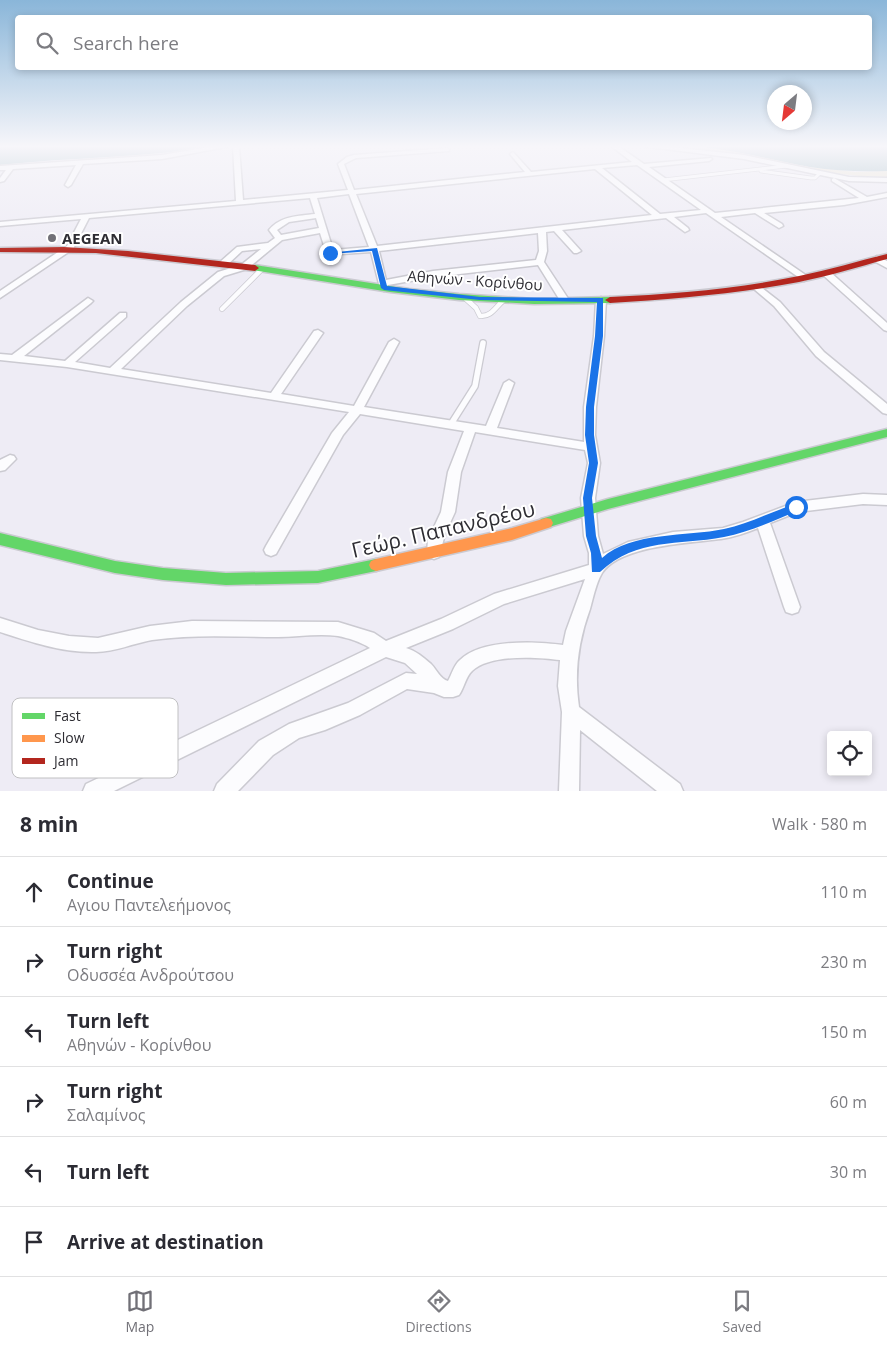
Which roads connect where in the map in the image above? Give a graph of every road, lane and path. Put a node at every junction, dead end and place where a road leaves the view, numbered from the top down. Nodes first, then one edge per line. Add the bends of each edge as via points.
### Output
1 (239, 183) edge
2 (348, 183) edge
3 (432, 183) edge
4 (618, 183) edge
5 (667, 183) edge
6 (837, 183) edge
7 (352, 192) junction
8 (887, 195) edge
9 (313, 196) junction
10 (864, 198) junction
11 (240, 202) junction
12 (758, 212) junction
13 (710, 213) junction
14 (86, 216) junction
15 (318, 216) junction
16 (662, 216) junction
17 (0, 224) edge
18 (779, 226) dead end
19 (556, 228) junction
20 (322, 230) junction
21 (542, 230) junction
22 (685, 230) dead end
23 (279, 238) junction
24 (271, 246) junction
25 (70, 247) junction
26 (374, 249) junction
27 (0, 250) edge
28 (576, 251) dead end
29 (884, 260) edge
30 (540, 262) junction
31 (224, 264) junction
32 (244, 267) junction
33 (262, 268) junction
34 (826, 273) junction
35 (804, 278) junction
36 (384, 286) junction
37 (0, 287) edge
38 (758, 287) junction
39 (10, 288) junction
40 (0, 295) edge
41 (463, 298) junction
42 (504, 300) junction
43 (564, 300) junction
44 (601, 300) junction
45 (88, 301) dead end
46 (222, 309) dead end
47 (123, 315) dead end
48 (887, 328) edge
49 (318, 333) dead end
50 (394, 342) dead end
51 (483, 343) dead end
52 (0, 357) edge
53 (14, 358) junction
54 (67, 364) junction
55 (113, 371) junction
56 (509, 382) dead end
57 (274, 397) junction
58 (357, 410) junction
59 (887, 410) edge
60 (452, 424) junction
61 (471, 427) junction
62 (490, 431) junction
63 (887, 434) edge
64 (592, 447) junction
65 (887, 500) edge
66 (589, 512) junction
67 (762, 520) junction
68 (0, 539) edge
69 (271, 550) dead end
70 (434, 553) junction
71 (596, 569) junction
72 (792, 608) dead end
73 (0, 625) edge
74 (385, 649) junction
75 (569, 654) junction
76 (437, 685) junction
77 (571, 712) junction
78 (178, 750) edge
79 (120, 778) edge
80 (93, 791) edge
81 (224, 791) edge
82 (570, 791) edge
83 (673, 791) edge

1 - 11 street
2 - 7 street
3 - 7 street
4 - 16 street
5 - 13 street
6 - 10 street
7 - 9 street
7 - 26 street
8 - 10 street
9 - 11 street
9 - 15 street
10 - 12 street
11 - 14 street
12 - 13 street
12 - 18 street
13 - 16 street
13 - 35 street
14 - 17 street
14 - 25 street
15 - 20 street
15 - 23 street via 281,223 273,230
16 - 19 street
16 - 22 street
19 - 21 street
19 - 28 street
20 - 23 street
20 - 26 street via 330,253
21 - 26 street
21 - 30 street
23 - 24 street
24 - 31 street via 240,249
24 - 32 street
25 - 27 main road, Αθηνών - Κορίνθου
25 - 31 main road, Αθηνών - Κορίνθου via 135,251
25 - 39 street
26 - 36 street
29 - 34 main road, Αθηνών - Κορίνθου
30 - 36 street via 432,274
30 - 43 street
31 - 32 main road, Αθηνών - Κορίνθου
32 - 33 main road, Αθηνών - Κορίνθου
32 - 55 street via 227,271 209,283
33 - 36 main road, Αθηνών - Κορίνθου
33 - 46 lane
34 - 35 main road, Αθηνών - Κορίνθου
34 - 48 street
35 - 38 main road, Αθηνών - Κορίνθου
36 - 41 main road, Αθηνών - Κορίνθου
37 - 39 street
38 - 44 main road, Αθηνών - Κορίνθου
38 - 59 street via 778,304 820,354
39 - 40 street
41 - 42 main road, Αθηνών - Κορίνθου
41 - 42 lane via 471,302 483,317 489,316
42 - 43 main road, Αθηνών - Κορίνθου
43 - 44 main road, Αθηνών - Κορίνθου
44 - 64 street via 590,407
45 - 53 street
47 - 54 street
49 - 57 street
50 - 58 street
51 - 60 lane via 475,386
52 - 53 street
53 - 54 street
54 - 55 street
55 - 57 street
56 - 62 street
57 - 58 street
58 - 60 street
58 - 69 street via 338,433
60 - 61 street
61 - 62 street
61 - 70 street via 457,459 450,506 437,532
62 - 64 street
63 - 66 main road, Γεώρ. Παπανδρέου via 608,504
64 - 66 street via 594,463
65 - 67 street via 863,499 796,507
66 - 70 main road, Γεώρ. Παπανδρέου
66 - 71 street
67 - 71 street via 723,533 674,538 628,548
67 - 72 street
68 - 70 main road, Γεώρ. Παπανδρέου via 115,567 226,579 318,577
71 - 74 street via 500,599
71 - 75 street
73 - 74 street via 38,637 98,645 150,633 192,628 338,629 368,638
74 - 76 street via 410,657
74 - 78 street
75 - 76 street via 530,651 475,659 464,666 453,689
75 - 77 street via 567,686
76 - 81 street via 406,681 354,709 295,730 266,748
77 - 82 street
77 - 83 street
79 - 80 street

